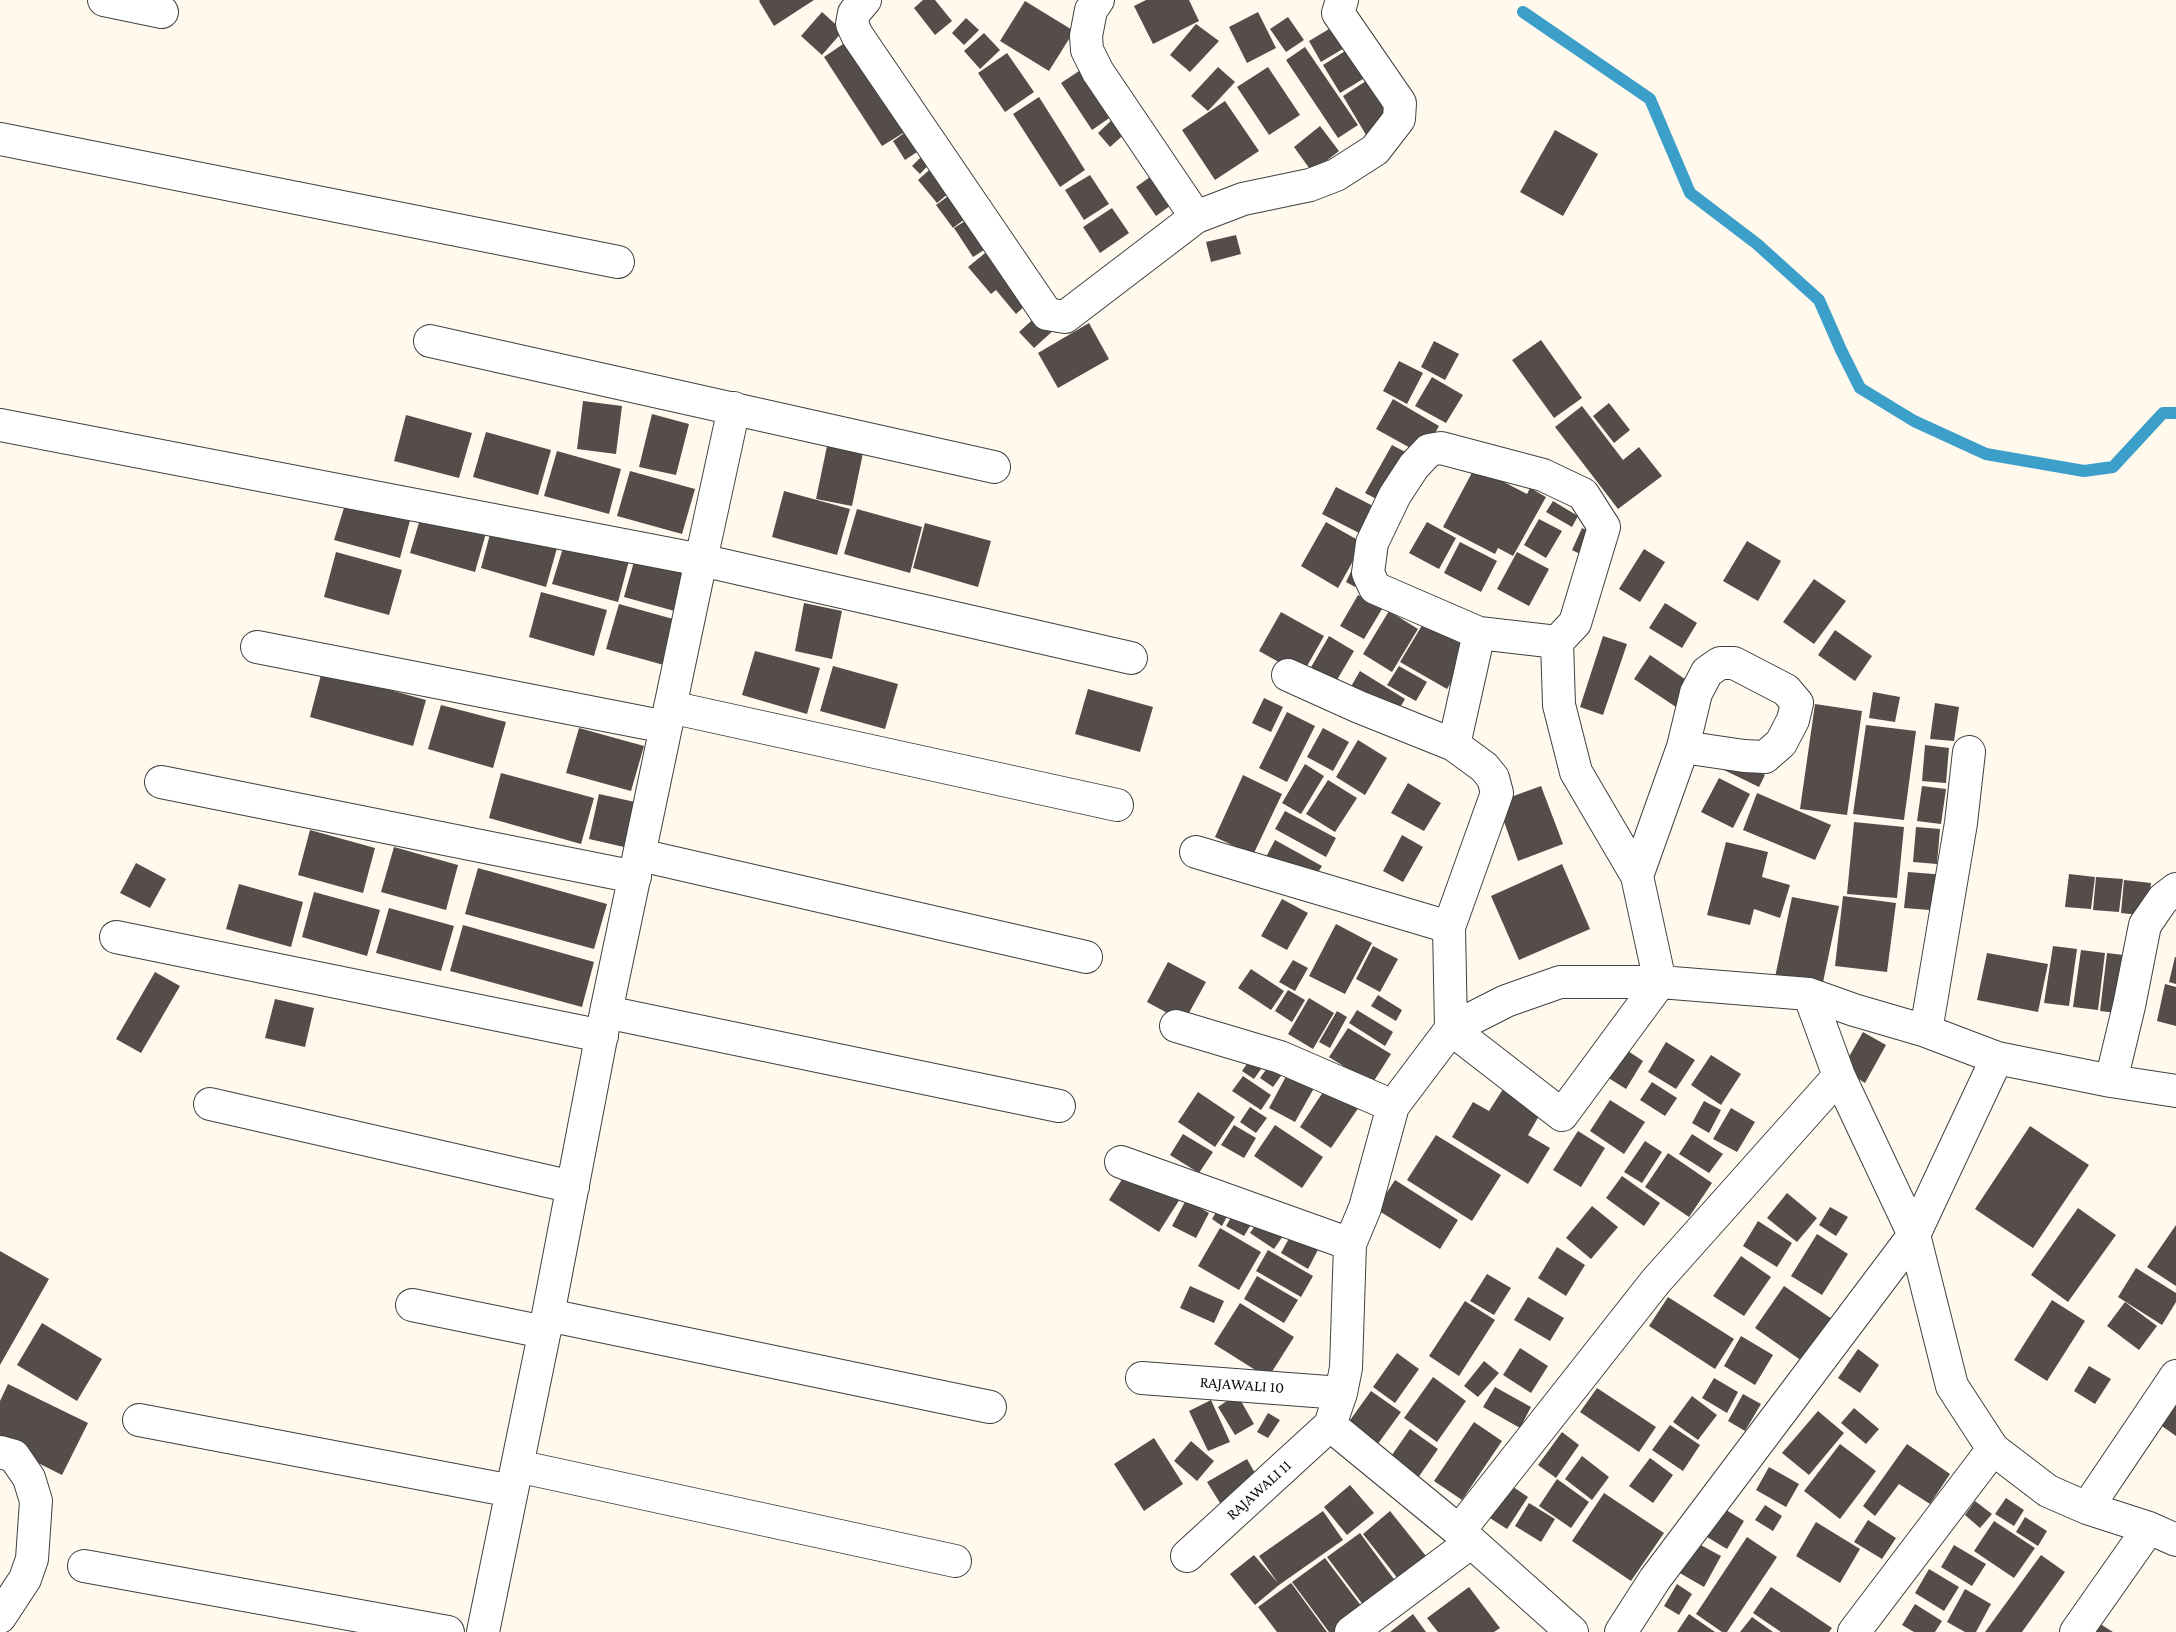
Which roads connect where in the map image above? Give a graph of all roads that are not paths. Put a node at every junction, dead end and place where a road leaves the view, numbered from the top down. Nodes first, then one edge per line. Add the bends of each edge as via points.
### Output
1 (104, 0) edge
2 (865, 0) edge
3 (1098, 0) edge
4 (1342, 0) edge
5 (162, 12) dead end
6 (0, 139) edge
7 (1196, 218) junction
8 (618, 262) dead end
9 (430, 341) dead end
10 (734, 408) junction
11 (0, 425) edge
12 (994, 467) dead end
13 (701, 560) junction
14 (1479, 633) junction
15 (1557, 642) junction
16 (257, 647) dead end
17 (1131, 657) dead end
18 (1288, 675) dead end
19 (668, 717) junction
20 (1454, 745) junction
21 (1683, 747) dead end
22 (1969, 752) dead end
23 (161, 782) dead end
24 (1117, 806) dead end
25 (1196, 852) dead end
26 (637, 866) junction
27 (1637, 876) junction
28 (2176, 890) edge
29 (1449, 927) junction
30 (116, 938) dead end
31 (1086, 957) dead end
32 (1660, 982) junction
33 (1809, 994) junction
34 (604, 1024) junction
35 (1176, 1026) dead end
36 (1451, 1029) junction
37 (1926, 1031) junction
38 (1997, 1058) junction
39 (1839, 1076) junction
40 (2110, 1081) junction
41 (2176, 1091) edge
42 (210, 1104) dead end
43 (1059, 1106) dead end
44 (1393, 1106) junction
45 (1121, 1162) dead end
46 (573, 1187) junction
47 (1914, 1235) junction
48 (1350, 1244) junction
49 (412, 1305) dead end
50 (546, 1324) junction
51 (2176, 1376) edge
52 (1142, 1378) dead end
53 (1341, 1393) junction
54 (990, 1407) dead end
55 (139, 1420) dead end
56 (1330, 1425) junction
57 (1993, 1449) junction
58 (0, 1452) edge
59 (514, 1479) junction
60 (2087, 1508) junction
61 (2162, 1534) edge
62 (1464, 1537) junction
63 (1188, 1556) dead end
64 (955, 1561) dead end
65 (84, 1566) dead end
66 (0, 1617) edge
67 (492, 1630) edge
68 (448, 1632) edge
69 (1351, 1632) edge
70 (1572, 1632) edge
71 (1621, 1632) edge
72 (1854, 1632) edge
73 (2076, 1632) edge

1 - 5 street
2 - 7 street via 854,13 852,24 857,35 1047,314 1065,317
3 - 7 street via 1089,19 1088,50 1098,72
4 - 7 street via 1338,13 1400,103 1399,119 1375,150 1336,175 1310,185 1243,199
6 - 8 street
9 - 10 street
10 - 12 street
10 - 13 street
11 - 13 street
13 - 17 street
13 - 19 street
14 - 15 street
14 - 15 street via 1375,588 1368,573 1372,543 1395,495 1429,450 1441,448 1543,475 1583,494 1604,527 1575,623
14 - 20 street
15 - 27 street via 1559,705 1576,772
16 - 19 street
18 - 20 street
19 - 24 street
19 - 26 street
20 - 29 street via 1484,767 1493,778 1497,794
21 - 27 street
22 - 37 street via 1954,870
23 - 26 street
25 - 29 street
26 - 31 street
26 - 34 street
27 - 32 street
28 - 40 street via 2163,899 2145,925
29 - 36 street
30 - 34 street
32 - 33 street
32 - 36 street via 1560,982 1506,1001
32 - 36 street via 1562,1115
33 - 37 street
33 - 39 street
34 - 43 street
34 - 46 street
35 - 44 street via 1280,1057
36 - 44 street
37 - 38 street
38 - 40 street
38 - 47 street
39 - 47 street
39 - 62 street via 1656,1281
40 - 41 street
42 - 46 street
44 - 48 street via 1365,1208
45 - 48 street
46 - 50 street
47 - 57 street via 1952,1386
47 - 71 street via 1655,1579
48 - 53 street via 1346,1368
49 - 50 street
50 - 54 street
50 - 59 street
51 - 60 street
52 - 53 street, RAJAWALI 10
53 - 56 street
55 - 59 street
56 - 62 street
56 - 63 street, RAJAWALI 11
57 - 60 street via 2048,1491
57 - 72 street
58 - 66 street via 14,1456 29,1478 36,1501 32,1559 25,1579
59 - 64 street
59 - 67 street
60 - 61 street
61 - 73 street
62 - 69 street
62 - 70 street
65 - 68 street

